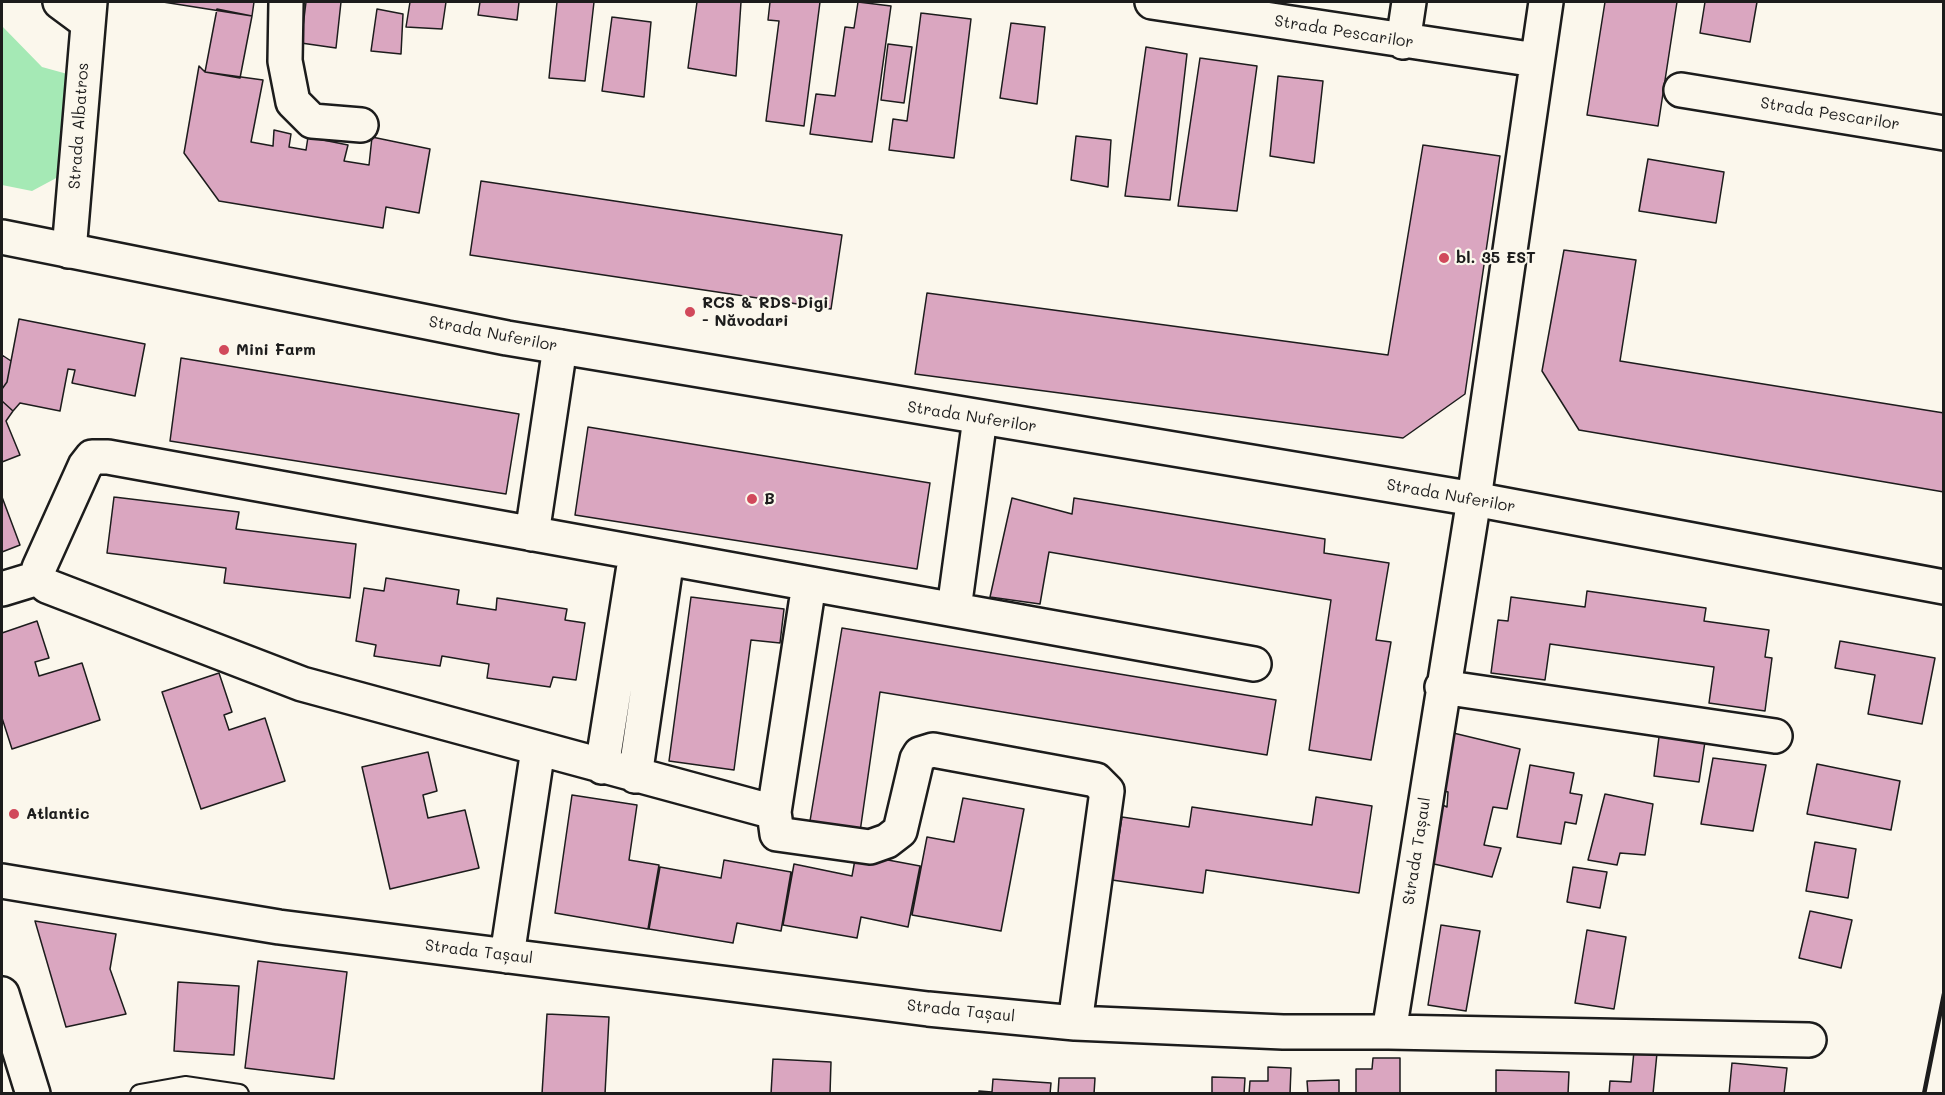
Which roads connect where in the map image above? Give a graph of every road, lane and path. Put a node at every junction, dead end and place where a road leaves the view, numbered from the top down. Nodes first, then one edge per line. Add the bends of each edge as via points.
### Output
1 (60, 2) edge
2 (286, 2) edge
3 (1409, 2) edge
4 (1546, 2) edge
5 (1169, 3) edge
6 (88, 12) edge
7 (1402, 42) junction
8 (1536, 60) junction
9 (1682, 90) dead end
10 (362, 125) dead end
11 (1944, 133) edge
12 (2, 237) edge
13 (69, 251) junction
14 (560, 347) junction
15 (980, 418) junction
16 (1474, 499) junction
17 (532, 534) junction
18 (652, 556) junction
19 (38, 578) junction
20 (809, 584) junction
21 (1944, 587) edge
22 (2, 589) edge
23 (954, 609) junction
24 (1254, 664) dead end
25 (1442, 687) junction
26 (1775, 736) dead end
27 (538, 749) junction
28 (602, 767) junction
29 (635, 777) junction
30 (774, 812) junction
31 (2, 881) edge
32 (507, 956) junction
33 (2, 994) edge
34 (1075, 1023) junction
35 (1389, 1032) junction
36 (1809, 1040) dead end
37 (33, 1094) edge
38 (140, 1094) edge
39 (239, 1094) edge

1 - 6 street
2 - 10 street via 285,61 293,102 312,121
3 - 7 street
4 - 8 street, Strada Tașaul
5 - 7 street, Strada Pescarilor
6 - 13 street, Strada Albatros
7 - 8 street, Strada Pescarilor
8 - 16 street, Strada Tașaul
9 - 11 street, Strada Pescarilor
12 - 13 street, Strada Nuferilor
13 - 14 street, Strada Nuferilor
14 - 15 street, Strada Nuferilor
14 - 17 street
15 - 16 street, Strada Nuferilor
15 - 23 street
16 - 21 street, Strada Nuferilor
16 - 25 street, Strada Tașaul
17 - 18 street
17 - 19 street via 92,457 39,568
18 - 20 street
18 - 28 street
18 - 29 street
19 - 22 street
19 - 27 street via 47,586 302,684
20 - 23 street
20 - 30 street
23 - 24 street
25 - 26 street
25 - 35 street, Strada Tașaul
27 - 28 street
27 - 32 street
28 - 29 street
29 - 30 street
30 - 34 street via 777,834 870,847 887,841 900,831 917,759 933,750 1096,780 1107,791
31 - 32 street, Strada Tașaul via 279,927
32 - 34 street, Strada Tașaul via 928,1009
33 - 37 street
34 - 35 street, Strada Tașaul via 1283,1032
35 - 36 street
38 - 39 lane via 185,1086

